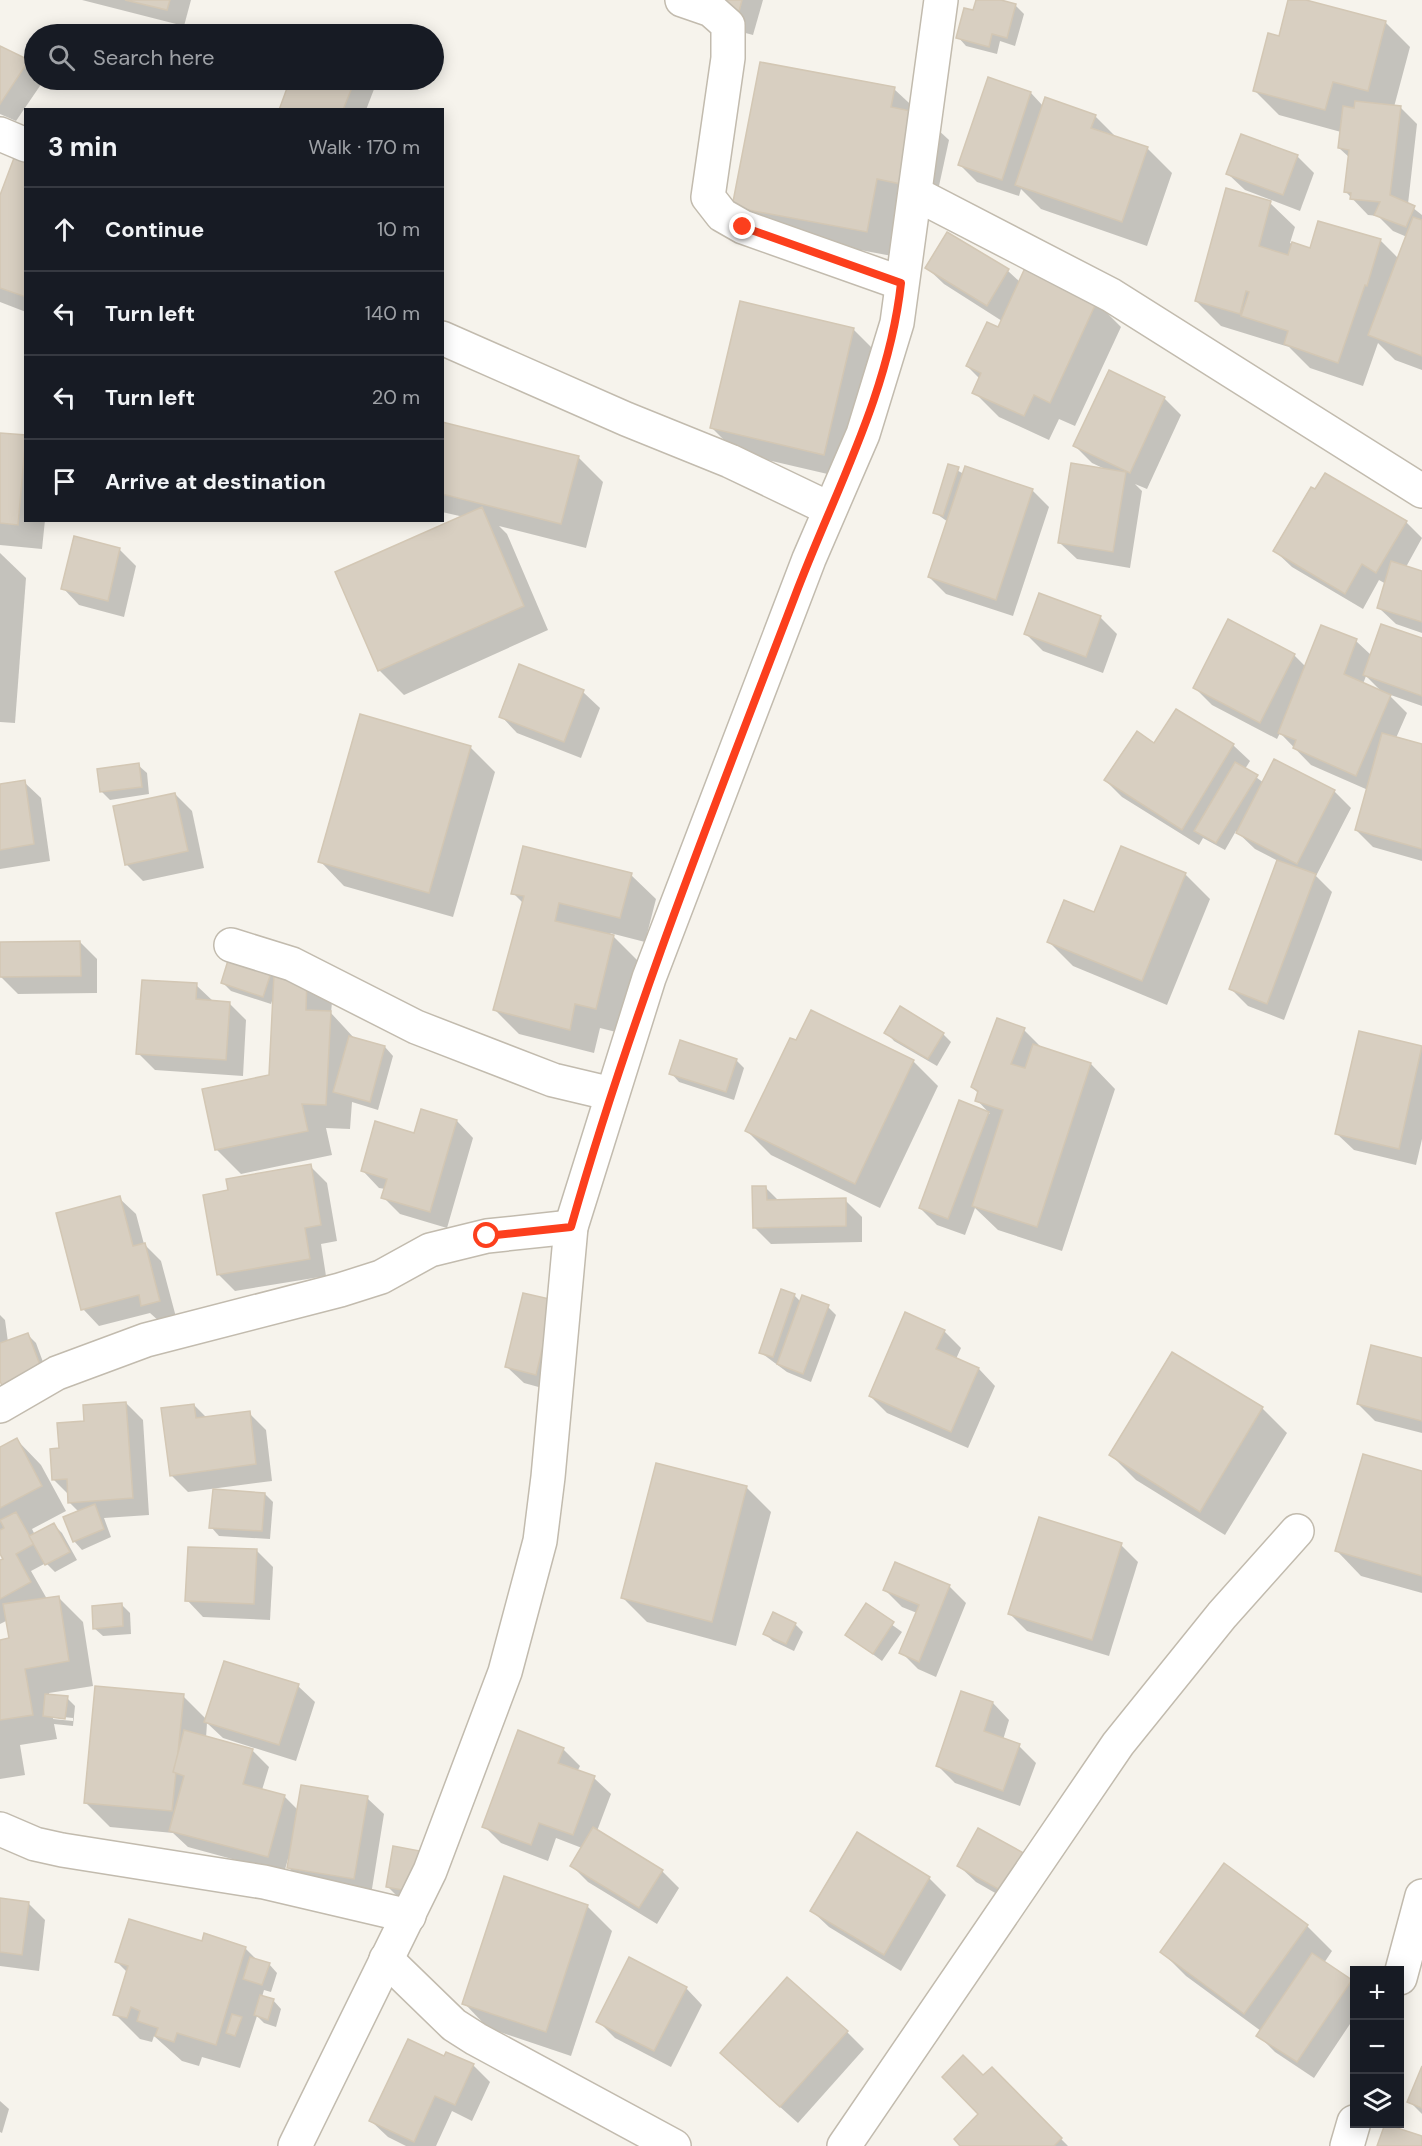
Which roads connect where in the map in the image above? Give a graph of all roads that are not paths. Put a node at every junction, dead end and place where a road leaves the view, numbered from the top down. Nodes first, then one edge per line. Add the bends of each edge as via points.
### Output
1 (682, 0) edge
2 (941, 0) edge
3 (0, 134) edge
4 (24, 144) edge
5 (916, 194) junction
6 (901, 283) junction
7 (444, 339) edge
8 (1422, 491) edge
9 (830, 509) junction
10 (231, 945) dead end
11 (612, 1094) junction
12 (571, 1227) junction
13 (0, 1406) edge
14 (1297, 1531) dead end
15 (0, 1829) edge
16 (1422, 1896) edge
17 (409, 1916) junction
18 (386, 1959) junction
19 (1403, 1966) edge
20 (1352, 2128) edge
21 (295, 2146) edge
22 (674, 2146) edge
23 (844, 2146) edge
24 (1347, 2146) edge

1 - 6 street via 711,10 728,25 728,58 708,196 722,215 743,227
2 - 5 street
3 - 4 street
5 - 6 street
5 - 8 street via 1111,295
6 - 9 street via 897,323 863,434
7 - 9 street via 730,461
9 - 11 street via 649,978
10 - 11 street via 292,964 416,1027 553,1080
11 - 12 street
12 - 13 street via 487,1236 430,1250 381,1277 340,1290 146,1340 57,1373
12 - 17 street via 540,1541 505,1671 430,1871
14 - 23 street via 1222,1615 1118,1744
15 - 17 street via 62,1851 264,1882
16 - 19 street
17 - 18 street
18 - 21 street
18 - 22 street via 437,2010 469,2034
20 - 24 street

